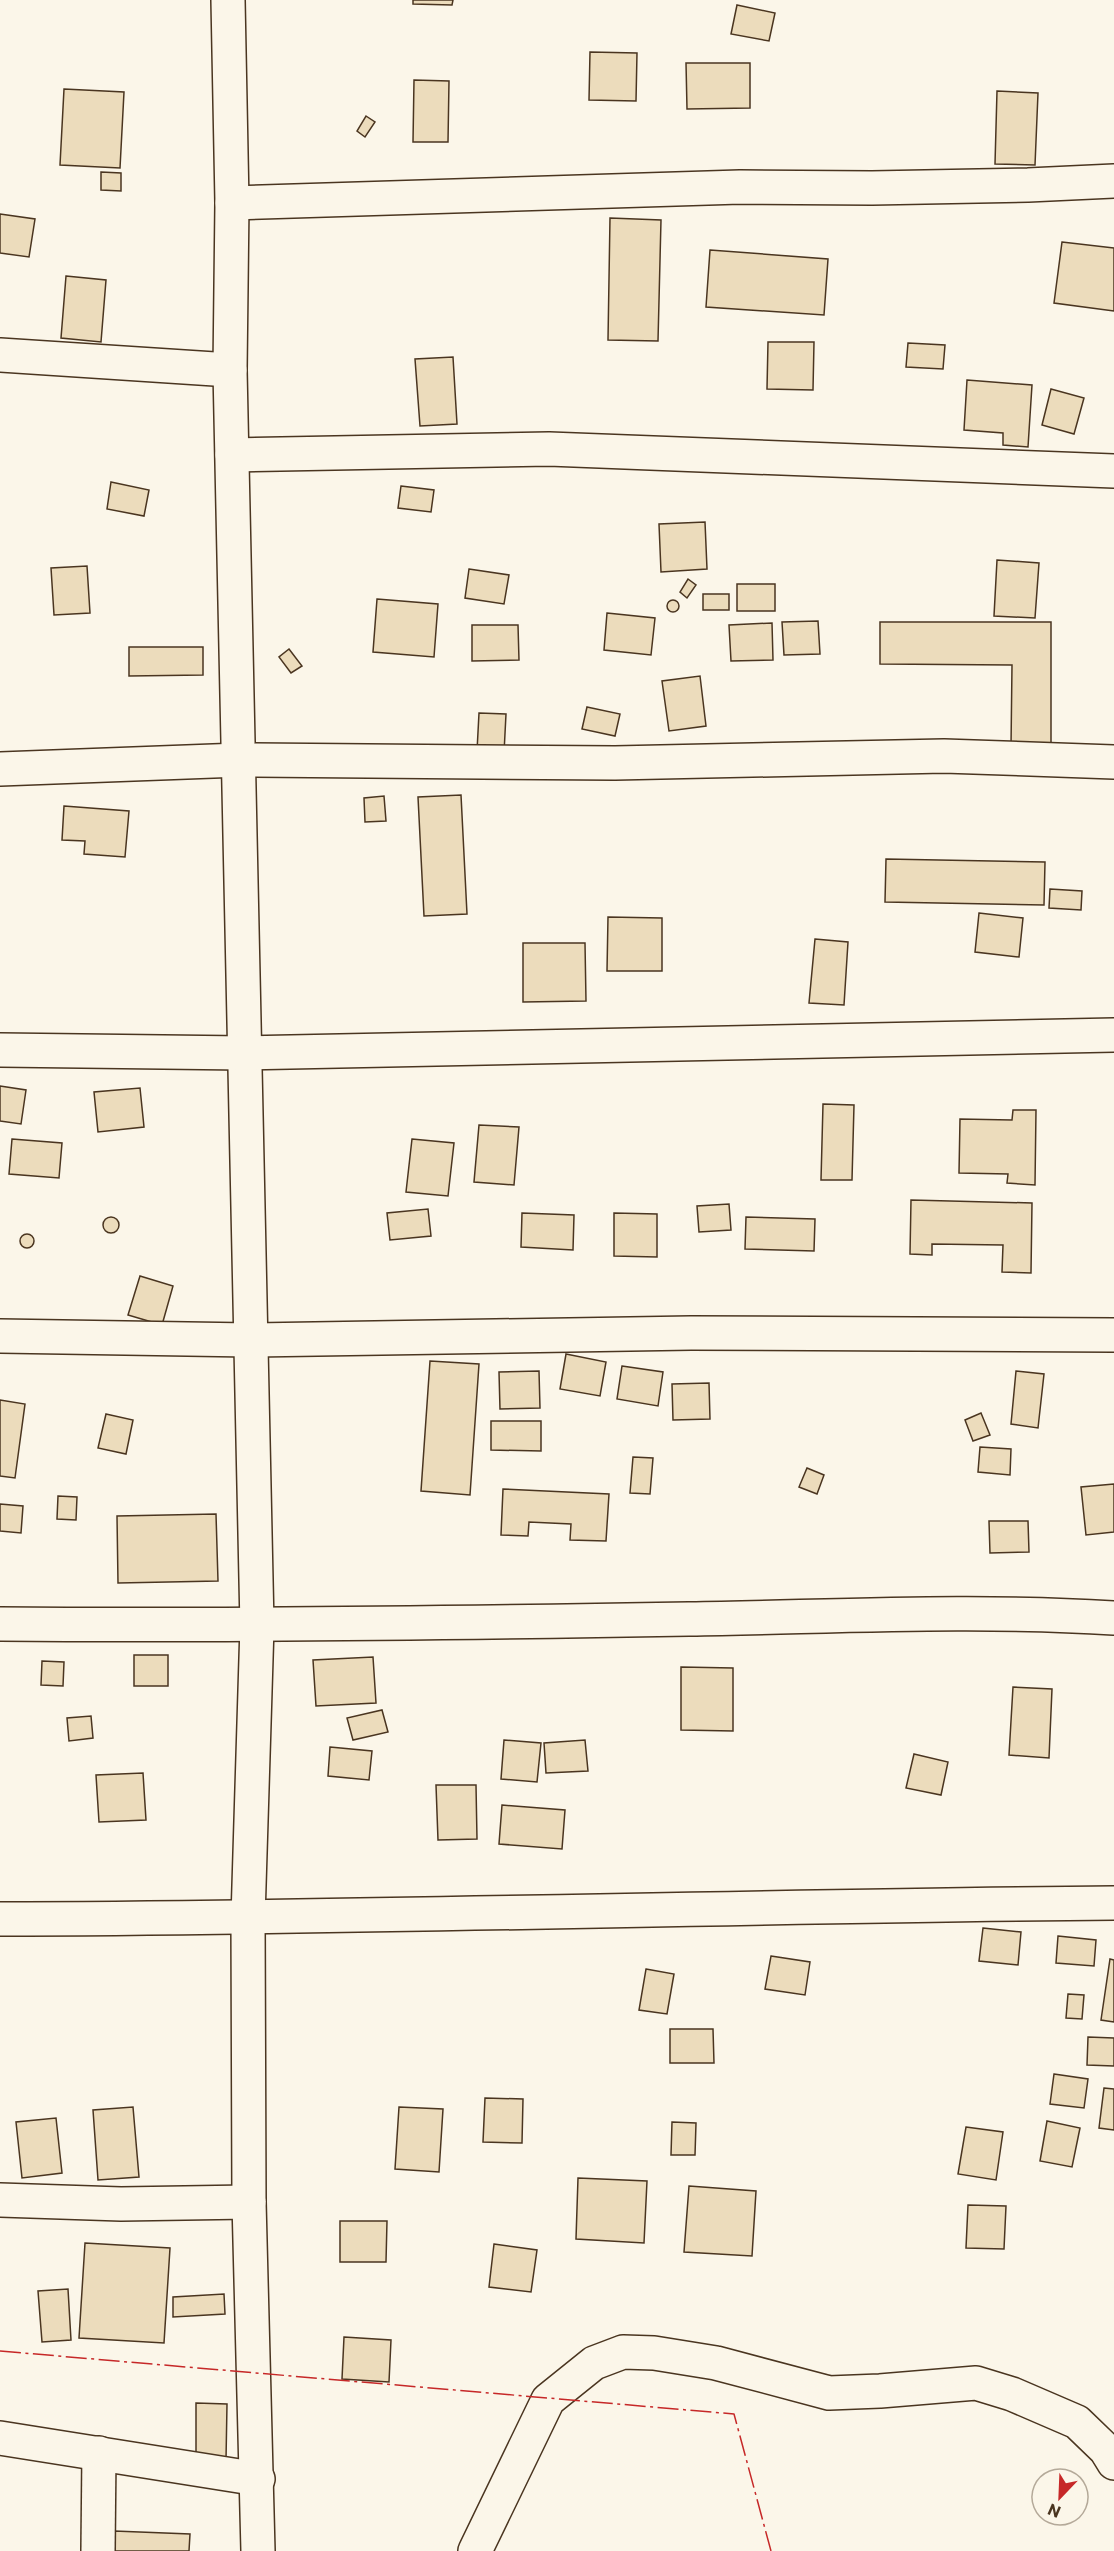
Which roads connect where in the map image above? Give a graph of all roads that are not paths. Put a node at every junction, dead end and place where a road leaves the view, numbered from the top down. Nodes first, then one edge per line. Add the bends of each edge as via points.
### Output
1 (228, 0) edge
2 (1114, 181) edge
3 (232, 203) junction
4 (0, 355) edge
5 (231, 370) junction
6 (232, 455) junction
7 (1114, 471) edge
8 (240, 760) junction
9 (1114, 762) edge
10 (0, 769) edge
11 (1114, 1035) edge
12 (0, 1050) edge
13 (244, 1053) junction
14 (1114, 1335) edge
15 (0, 1336) edge
16 (250, 1340) junction
17 (1114, 1618) edge
18 (0, 1624) edge
19 (257, 1626) junction
20 (1114, 1903) edge
21 (248, 1918) junction
22 (0, 1919) edge
23 (0, 2200) edge
24 (249, 2202) junction
25 (0, 2438) edge
26 (99, 2453) junction
27 (1114, 2463) edge
28 (258, 2479) junction
29 (98, 2551) edge
30 (258, 2551) edge
31 (475, 2551) edge

1 - 3 street
2 - 3 street via 872,188 728,187
3 - 5 street
4 - 5 street
5 - 6 street
6 - 7 street via 549,449
6 - 8 street
8 - 9 street via 615,764 944,756
8 - 10 street
8 - 13 street
11 - 13 street
12 - 13 street
13 - 16 street
14 - 16 street via 691,1333
15 - 16 street
16 - 19 street
17 - 19 street via 899,1612
18 - 19 street
19 - 21 street
20 - 21 street
21 - 22 street
21 - 24 street
23 - 24 street via 121,2204
24 - 28 street
25 - 26 street
26 - 28 street
26 - 29 street
27 - 31 street via 1077,2422 976,2383 829,2393 716,2363 623,2352 594,2363 548,2400
28 - 30 street

